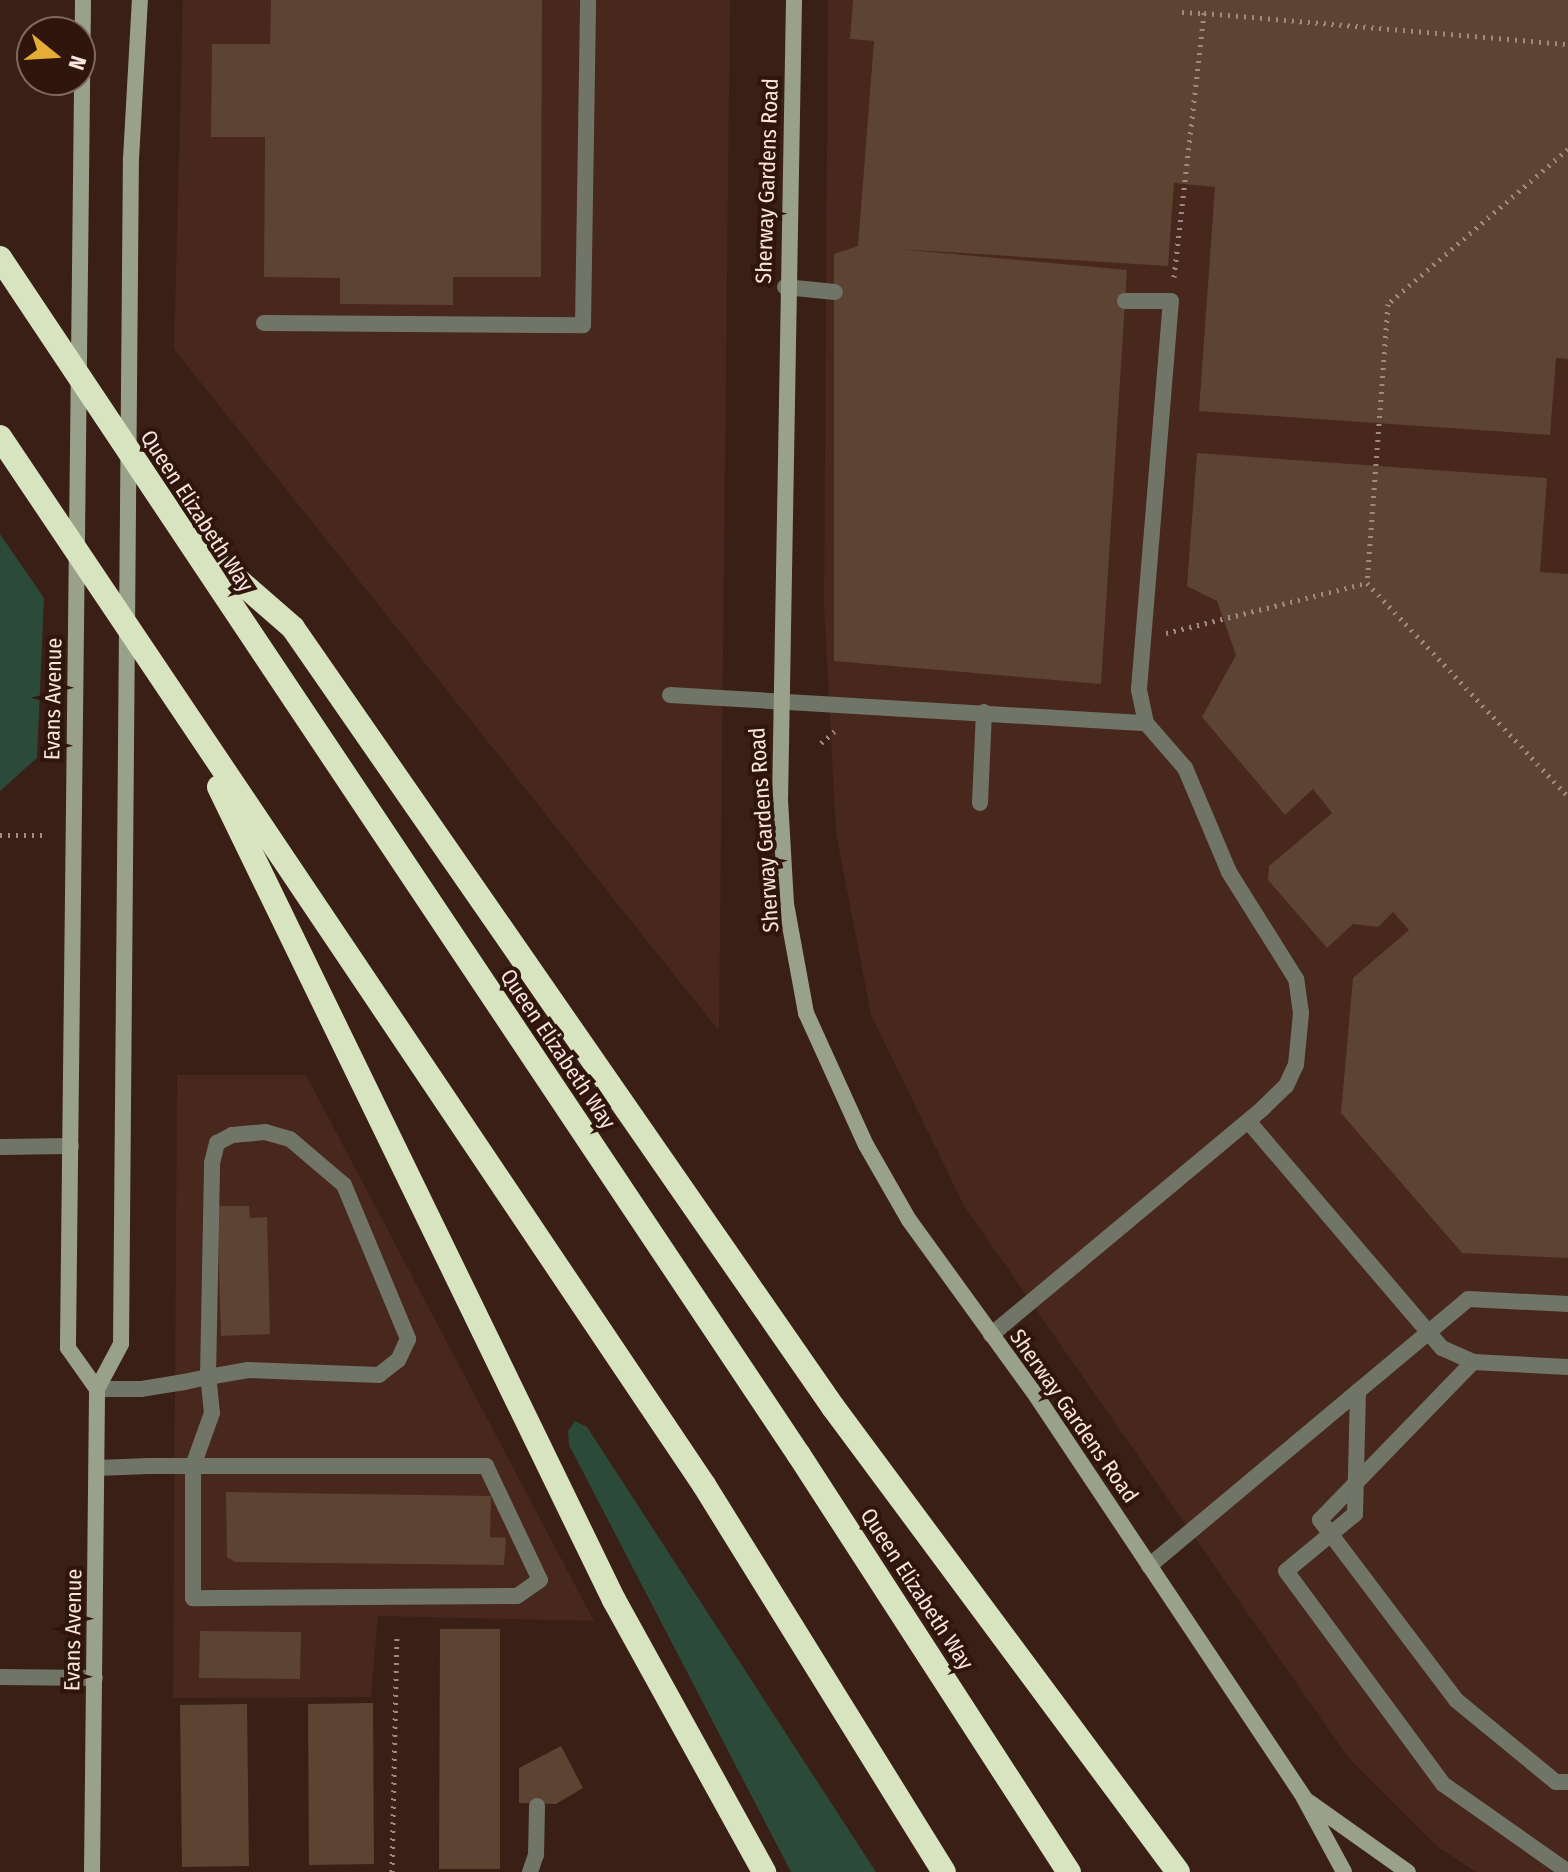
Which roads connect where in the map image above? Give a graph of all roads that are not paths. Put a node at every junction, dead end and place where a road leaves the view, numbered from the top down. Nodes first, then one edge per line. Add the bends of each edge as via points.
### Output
1 (83, 0) edge
2 (140, 0) edge
3 (588, 0) edge
4 (794, 0) edge
5 (0, 258) edge
6 (785, 287) junction
7 (835, 292) dead end
8 (1125, 301) dead end
9 (264, 323) dead end
10 (0, 437) edge
11 (173, 523) junction
12 (670, 695) dead end
13 (779, 701) junction
14 (984, 712) junction
15 (185, 716) junction
16 (1146, 723) junction
17 (980, 803) dead end
18 (1248, 1121) junction
19 (71, 1146) junction
20 (0, 1147) edge
21 (1568, 1304) edge
22 (991, 1335) junction
23 (1473, 1362) junction
24 (1568, 1367) edge
25 (208, 1377) junction
26 (97, 1389) junction
27 (1358, 1391) junction
28 (193, 1466) junction
29 (97, 1468) junction
30 (1149, 1566) junction
31 (0, 1677) edge
32 (95, 1678) junction
33 (1568, 1782) edge
34 (1304, 1798) junction
35 (537, 1806) dead end
36 (536, 1855) junction
37 (92, 1872) edge
38 (530, 1872) edge
39 (543, 1872) edge
40 (764, 1872) edge
41 (944, 1872) edge
42 (1069, 1872) edge
43 (1178, 1872) edge
44 (1344, 1872) edge
45 (1408, 1872) edge
46 (1568, 1872) edge

1 - 19 main road, Evans Avenue
2 - 26 main road, Evans Avenue via 131,159 121,1344
3 - 9 street via 583,325
4 - 6 main road, Sherway Gardens Road
5 - 11 highway, Queen Elizabeth Way
6 - 7 street
6 - 13 main road, Sherway Gardens Road
8 - 16 street via 1171,301 1139,689
10 - 15 highway
11 - 42 highway, Queen Elizabeth Way via 799,1455
11 - 43 highway via 293,628 833,1407
12 - 13 street
13 - 14 street
13 - 22 main road, Sherway Gardens Road via 786,904 806,1013 866,1145 902,1208
14 - 16 street
14 - 17 street
15 - 40 highway via 614,1600
15 - 41 highway via 704,1485
16 - 18 street via 1185,768 1229,872 1285,959 1300,997 1293,1076
18 - 22 street
18 - 23 street via 1442,1348
19 - 20 street
19 - 26 main road, Evans Avenue via 68,1348
21 - 27 street via 1468,1299
22 - 30 main road, Sherway Gardens Road
23 - 24 street
23 - 33 street via 1320,1520 1456,1700 1556,1782
25 - 25 street via 248,1370 379,1375 398,1360 408,1339 344,1185 290,1139 265,1132 232,1135 217,1143 212,1163
25 - 26 street via 141,1389
25 - 28 street via 212,1413
26 - 29 main road, Evans Avenue
27 - 30 street
27 - 46 street via 1355,1514 1286,1571 1443,1784
28 - 28 street via 193,1598 517,1596 540,1580 486,1466
28 - 29 street
29 - 32 main road, Evans Avenue
30 - 34 main road, Sherway Gardens Road
31 - 32 street
32 - 37 main road, Evans Avenue
34 - 44 main road, Sherway Gardens Road
34 - 45 main road, Sherway Gardens Road
35 - 36 street
36 - 38 street
36 - 39 street

